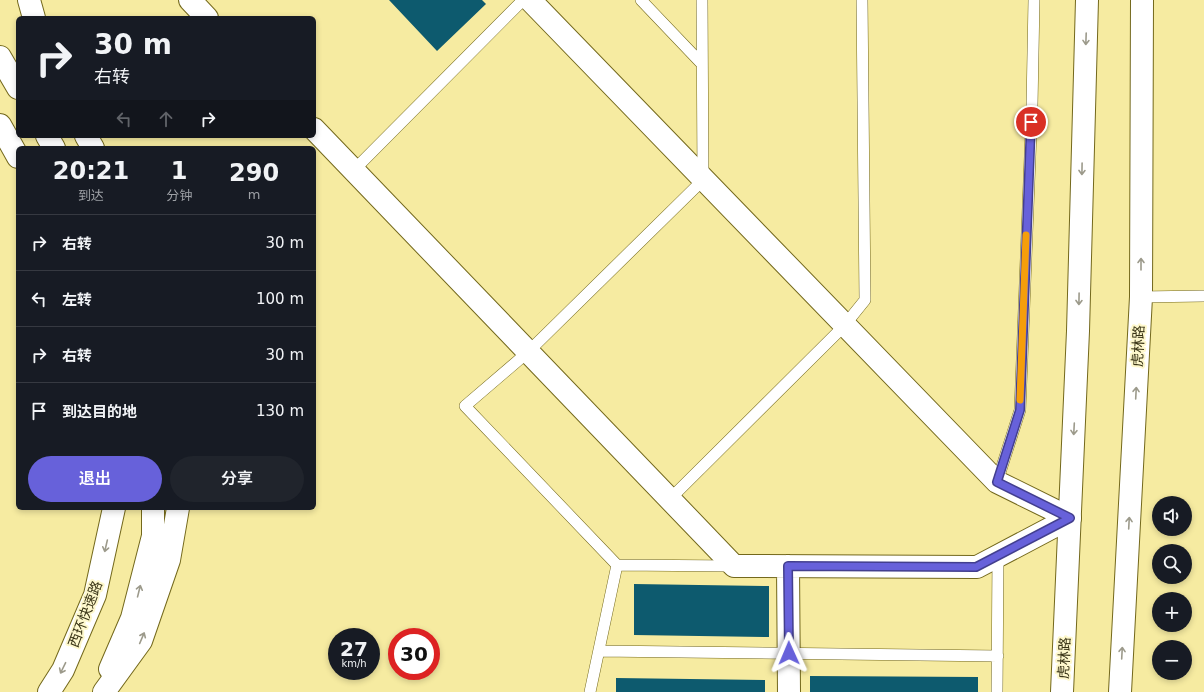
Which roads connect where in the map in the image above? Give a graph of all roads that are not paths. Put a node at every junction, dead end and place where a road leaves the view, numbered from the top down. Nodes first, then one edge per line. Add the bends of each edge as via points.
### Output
1 (30, 0) edge
2 (190, 0) edge
3 (523, 0) edge
4 (530, 0) edge
5 (641, 0) edge
6 (702, 0) edge
7 (862, 0) edge
8 (1034, 0) edge
9 (1087, 0) edge
10 (1142, 0) edge
11 (34, 16) edge
12 (205, 16) edge
13 (0, 57) edge
14 (702, 64) junction
15 (16, 85) edge
16 (0, 125) edge
17 (316, 131) edge
18 (16, 153) edge
19 (354, 170) junction
20 (704, 180) junction
21 (1204, 296) edge
22 (1141, 297) junction
23 (844, 326) junction
24 (528, 352) junction
25 (997, 482) junction
26 (670, 499) junction
27 (114, 510) edge
28 (153, 510) edge
29 (178, 510) edge
30 (1070, 518) junction
31 (998, 556) junction
32 (617, 565) junction
33 (734, 566) junction
34 (788, 566) junction
35 (599, 651) junction
36 (789, 653) junction
37 (998, 656) junction
38 (50, 692) edge
39 (100, 692) edge
40 (104, 692) edge
41 (590, 692) edge
42 (789, 692) edge
43 (997, 692) edge
44 (1062, 692) edge
45 (1120, 692) edge

1 - 11 main road
2 - 12 main road
3 - 19 lane
4 - 20 main road
5 - 14 lane
6 - 14 lane
7 - 23 lane via 865,300
8 - 25 lane via 1020,410
9 -> 30 main road, 虎林路
22 -> 10 main road, 虎林路
13 - 15 main road
14 - 20 lane
16 - 18 main road
17 - 19 main road
19 - 24 main road
20 - 23 main road
20 - 24 lane
21 - 22 lane
45 -> 22 main road, 虎林路
23 - 25 main road
23 - 26 lane
24 - 26 main road
24 - 32 lane via 465,406
25 - 30 main road
26 - 33 main road
27 -> 38 main road, 西环快速路 via 95,596 63,670
39 -> 28 main road via 132,618 152,536
40 -> 29 main road via 141,641 169,560
30 - 31 main road
30 - 44 main road, 虎林路
31 - 34 main road via 976,567
31 - 37 lane
32 - 33 lane
32 - 35 lane
33 - 34 main road
34 - 36 main road
35 - 36 lane
35 - 41 lane
36 - 37 lane
36 - 42 main road
37 - 43 lane

